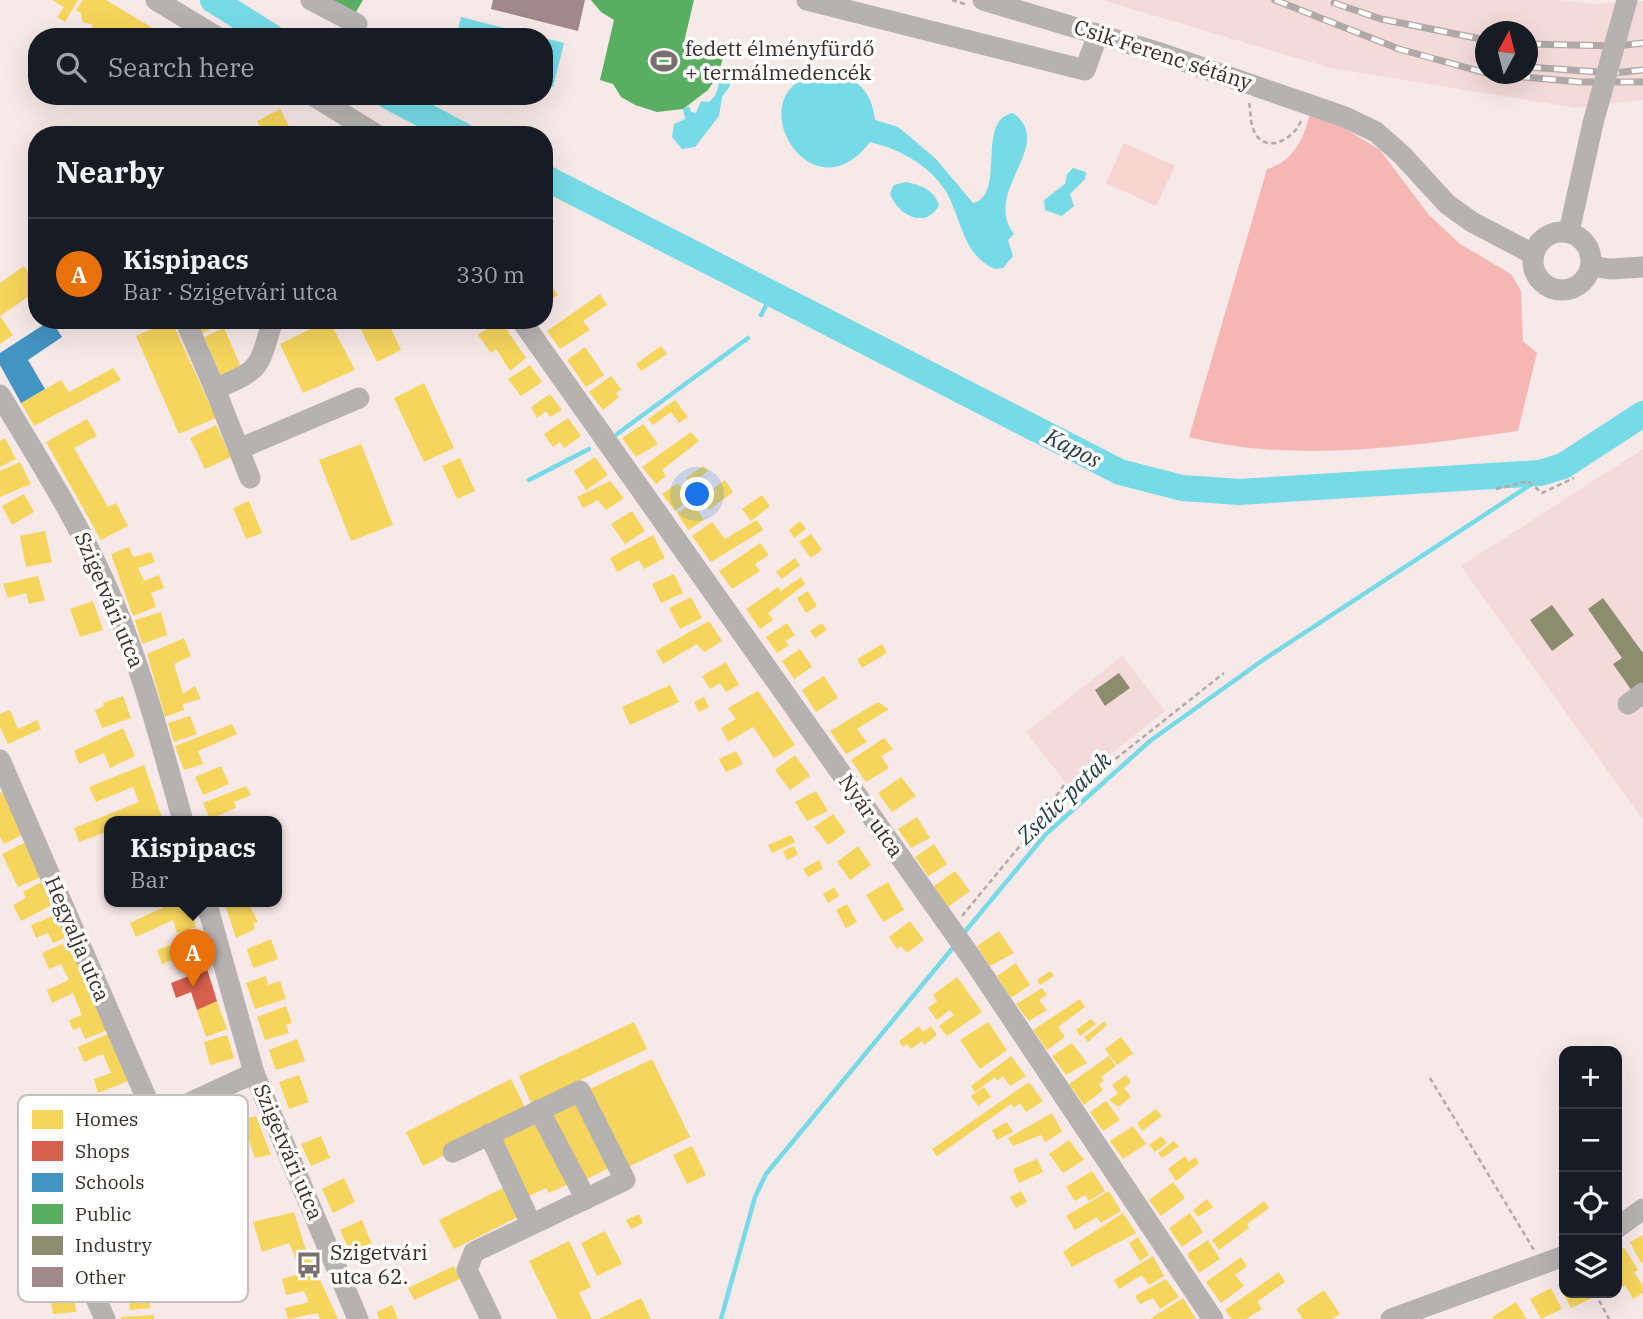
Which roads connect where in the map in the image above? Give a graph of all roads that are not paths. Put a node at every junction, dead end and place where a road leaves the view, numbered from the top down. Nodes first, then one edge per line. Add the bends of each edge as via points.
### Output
1 (156, 0) edge
2 (311, 0) edge
3 (807, 0) edge
4 (984, 0) edge
5 (1627, 0) edge
6 (849, 5) edge
7 (357, 24) dead end
8 (202, 28) edge
9 (1098, 34) junction
10 (329, 105) edge
11 (362, 126) edge
12 (1575, 230) junction
13 (1533, 254) junction
14 (1595, 262) junction
15 (1643, 267) edge
16 (189, 329) edge
17 (271, 329) edge
18 (527, 329) edge
19 (215, 389) junction
20 (0, 395) edge
21 (359, 398) dead end
22 (239, 449) junction
23 (250, 478) dead end
24 (0, 760) edge
25 (182, 816) edge
26 (207, 907) edge
27 (254, 1073) junction
28 (145, 1095) edge
29 (206, 1095) edge
30 (539, 1110) junction
31 (489, 1135) junction
32 (453, 1152) dead end
33 (586, 1199) junction
34 (1643, 1209) edge
35 (531, 1224) junction
36 (1622, 1224) edge
37 (1559, 1258) edge
38 (97, 1302) edge
39 (105, 1319) edge
40 (358, 1319) edge
41 (491, 1319) edge
42 (1213, 1319) edge
43 (1391, 1319) edge

1 - 8 street
2 - 7 street
3 - 6 street
4 - 9 street, Csik Ferenc sétány
5 - 12 street, bridge via 1593,123
6 - 9 street via 1086,70
9 - 13 street, Csik Ferenc sétány via 1252,92 1305,102 1377,132 1447,204
10 - 11 street
12 - 13 street via 1550,233
12 - 14 street
13 - 14 street via 1534,272 1556,290 1584,281
14 - 15 street via 1610,269
16 - 19 street
17 - 19 street via 253,372
18 - 42 street, Nyár utca via 971,957
19 - 22 street
20 - 25 street, Szigetvári utca via 83,538 113,601 141,674
21 - 22 street
22 - 23 street
24 - 28 street, Hegyalja utca
26 - 27 street, Szigetvári utca
27 - 29 street
27 - 40 street, Szigetvári utca
30 - 31 street
30 - 33 street
30 - 33 street via 580,1091 625,1180
31 - 32 street
31 - 35 street
33 - 35 street
34 - 36 street
35 - 41 street via 474,1252 467,1270
37 - 43 street
38 - 39 street

